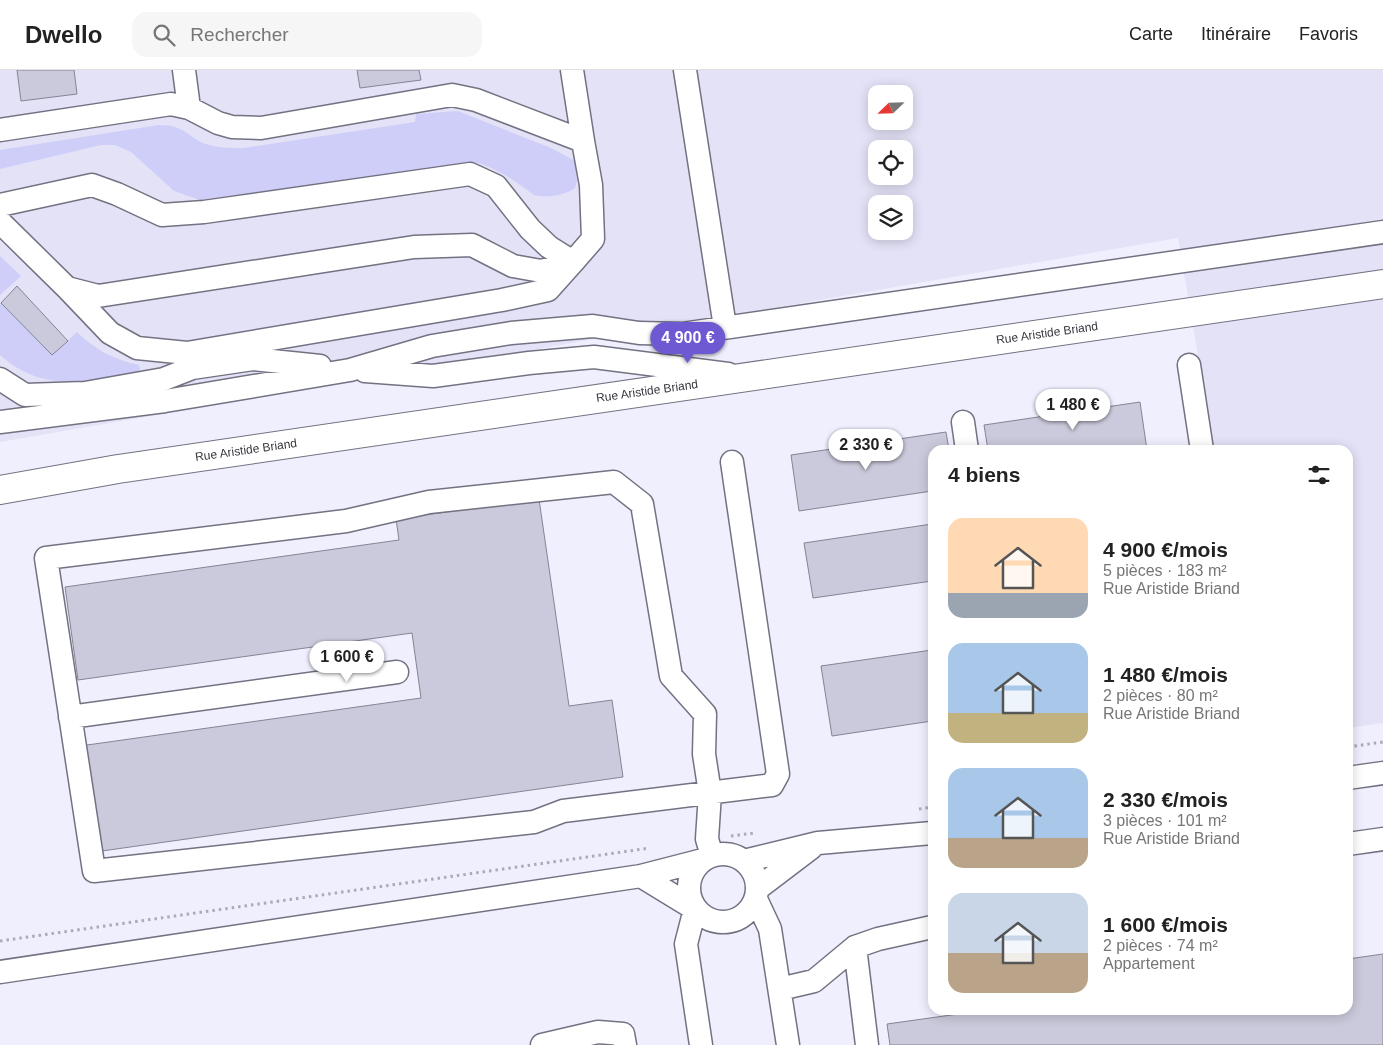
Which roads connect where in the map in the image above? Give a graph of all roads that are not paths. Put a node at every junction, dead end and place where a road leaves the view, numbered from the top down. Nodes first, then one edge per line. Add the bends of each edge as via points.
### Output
1 (184, 70) edge
2 (572, 70) edge
3 (685, 70) edge
4 (189, 108) junction
5 (0, 130) edge
6 (583, 142) junction
7 (0, 205) edge
8 (0, 222) edge
9 (1383, 232) edge
10 (573, 262) junction
11 (1383, 284) edge
12 (67, 288) junction
13 (725, 327) junction
14 (1189, 365) dead end
15 (350, 370) junction
16 (746, 377) junction
17 (0, 379) edge
18 (25, 395) junction
19 (0, 396) edge
20 (0, 422) edge
21 (962, 422) dead end
22 (966, 445) edge
23 (1201, 445) edge
24 (732, 462) dead end
25 (0, 490) edge
26 (397, 672) dead end
27 (70, 717) junction
28 (1383, 773) edge
29 (1353, 777) edge
30 (710, 793) junction
31 (928, 833) edge
32 (1383, 839) edge
33 (818, 843) junction
34 (1353, 843) edge
35 (708, 852) junction
36 (744, 861) junction
37 (641, 876) junction
38 (756, 894) junction
39 (695, 909) junction
40 (928, 928) edge
41 (855, 948) junction
42 (0, 972) edge
43 (780, 989) junction
44 (542, 1045) edge
45 (625, 1045) edge
46 (701, 1045) edge
47 (788, 1045) edge
48 (866, 1045) edge

1 - 4 lane
2 - 6 lane
3 - 13 lane
4 - 5 lane via 171,104
4 - 6 lane via 232,127 261,128 452,96 476,100
6 - 10 lane via 591,185 593,239
7 - 10 lane via 92,185 162,215 204,212 470,174 496,186 530,229 549,247
8 - 12 lane
9 - 13 lane
10 - 12 lane via 541,271 513,266 472,245 414,247 98,296
10 - 12 lane via 548,290 187,353 138,348 110,333
11 - 16 main road, Rue Aristide Briand
13 - 15 lane via 682,334 640,333 593,326 511,333 432,346
14 - 23 lane
15 - 16 lane via 433,376 594,357
15 - 18 lane via 253,359 192,368 164,379 85,393
15 - 20 lane
16 - 25 main road, Rue Aristide Briand via 118,469
17 - 18 lane
18 - 19 lane
21 - 22 lane
24 - 30 lane via 778,774 772,785
26 - 27 lane
27 - 30 lane via 94,871 534,822 563,811
27 - 30 lane via 46,558 346,521 429,502 614,482 642,504 671,676 704,714 704,754
28 - 29 lane
30 - 35 lane
31 - 33 lane
32 - 34 lane
33 - 36 lane
33 - 38 lane
35 - 36 lane
35 - 37 lane
35 - 39 lane via 690,878 690,899
36 - 38 lane via 756,878
37 - 39 lane
37 - 42 lane
38 - 39 lane via 751,909 734,921 712,921
38 - 43 lane via 770,929
39 - 46 lane via 686,944
40 - 41 lane via 878,939
41 - 43 lane via 814,982
41 - 48 lane
43 - 47 lane
44 - 45 lane via 598,1032 623,1034

